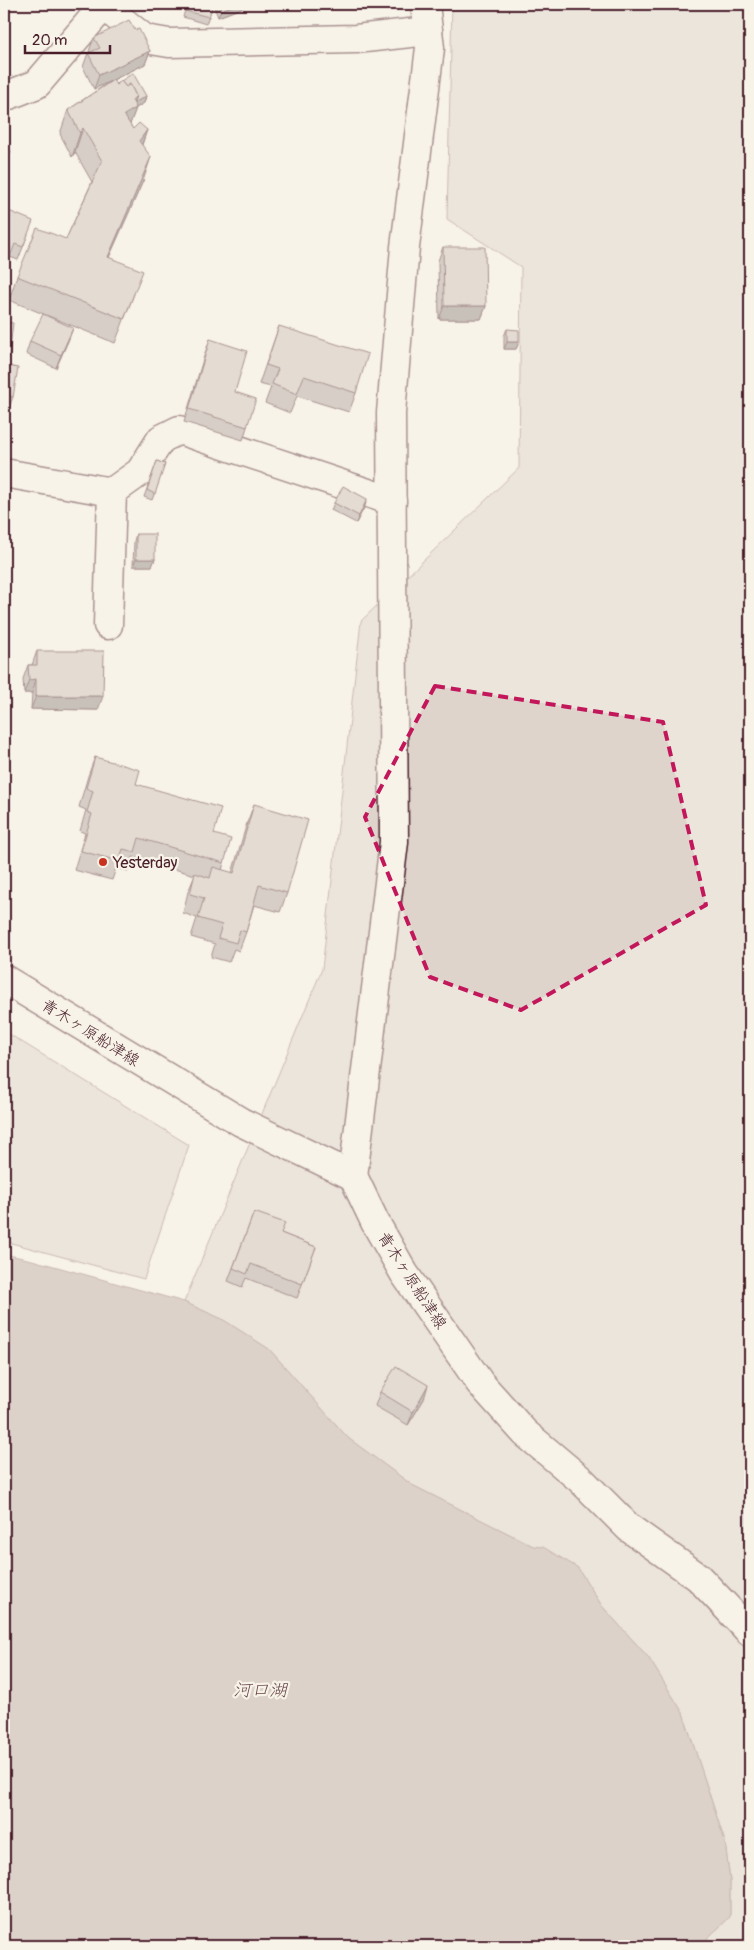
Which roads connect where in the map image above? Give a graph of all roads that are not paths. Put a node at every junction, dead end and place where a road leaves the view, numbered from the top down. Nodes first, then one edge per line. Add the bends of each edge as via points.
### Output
1 (425, 4) edge
2 (105, 5) edge
3 (428, 31) junction
4 (4, 97) edge
5 (4, 473) edge
6 (112, 492) junction
7 (392, 501) junction
8 (108, 625) dead end
9 (4, 979) edge
10 (353, 1176) junction
11 (750, 1632) edge

1 - 3 street
2 - 3 street via 145,39 169,43 356,39
2 - 4 street via 37,84
3 - 7 street via 430,48 405,247 391,413
5 - 6 street
6 - 7 street via 140,472 161,440 179,430
6 - 8 street
7 - 10 street via 394,842
9 - 10 street, 青木ヶ原船津線 via 241,1122
10 - 11 street, 青木ヶ原船津線 via 404,1273 480,1383 525,1433 581,1480 630,1528 698,1577

